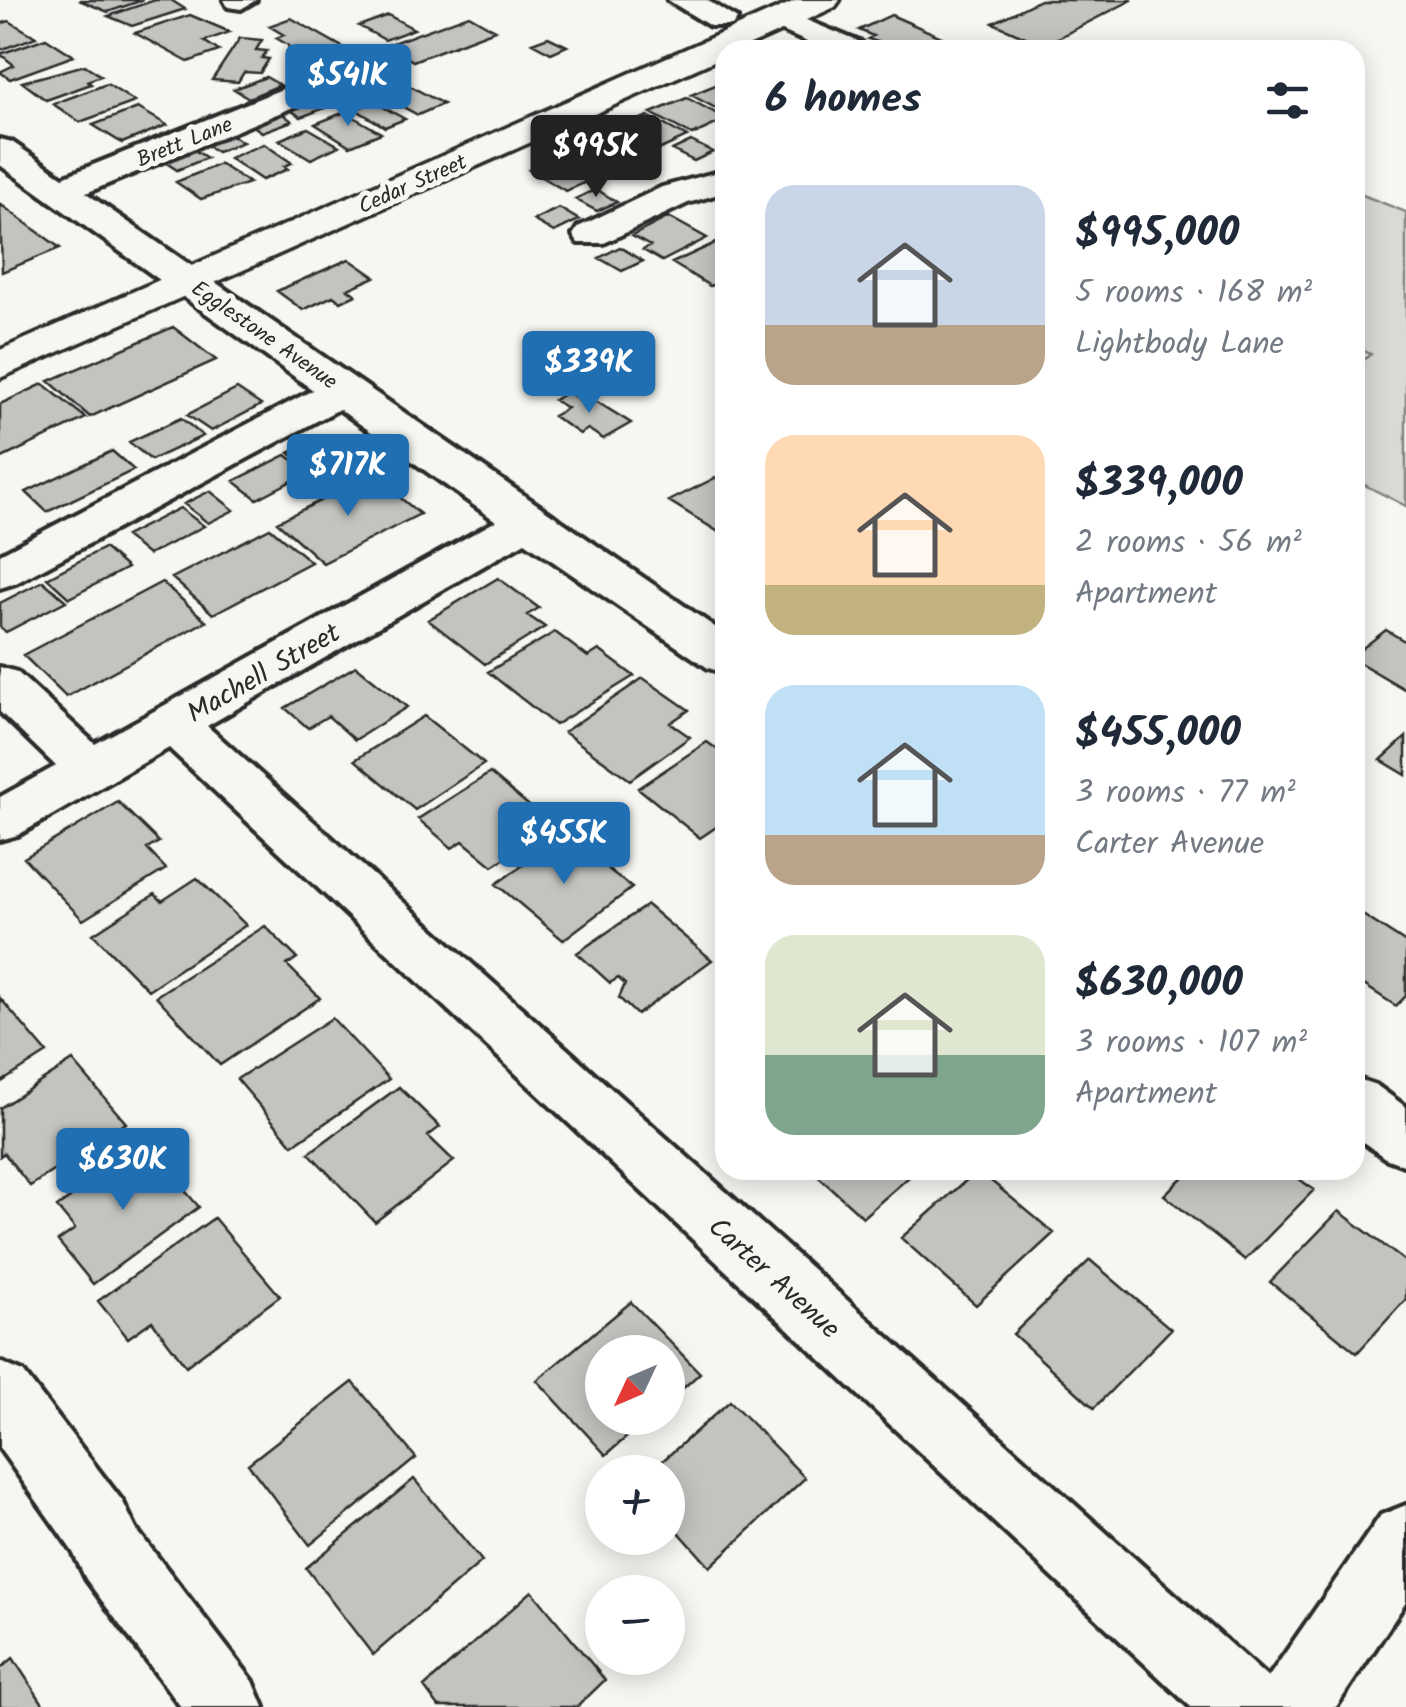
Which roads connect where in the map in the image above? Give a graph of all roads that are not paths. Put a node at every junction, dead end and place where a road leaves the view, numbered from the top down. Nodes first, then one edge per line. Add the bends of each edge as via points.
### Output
1 (682, 0) edge
2 (824, 0) edge
3 (774, 9) edge
4 (721, 20) junction
5 (831, 40) edge
6 (362, 68) dead end
7 (2, 154) edge
8 (715, 184) edge
9 (61, 190) junction
10 (591, 235) dead end
11 (179, 273) junction
12 (0, 337) edge
13 (0, 366) edge
14 (344, 390) junction
15 (525, 523) junction
16 (0, 573) edge
17 (715, 650) edge
18 (0, 684) edge
19 (174, 724) junction
20 (90, 769) junction
21 (0, 821) edge
22 (1365, 1110) edge
23 (1406, 1140) edge
24 (0, 1394) edge
25 (1406, 1540) edge
26 (227, 1707) edge
27 (1245, 1707) edge
28 (1292, 1707) edge

1 - 4 street
2 - 3 main road, Cedar Street
3 - 4 main road, Cedar Street
3 - 5 street
3 - 11 main road, Cedar Street
4 - 11 main road, Cedar Street
6 - 9 street, Brett Lane
7 - 9 street, Egglestone Avenue
8 - 10 street via 675,194
9 - 11 street, Egglestone Avenue
11 - 12 main road, Cedar Street
11 - 13 main road, Cedar Street
11 - 14 street, Egglestone Avenue
14 - 15 street, Egglestone Avenue
14 - 16 street
15 - 17 street, Egglestone Avenue
15 - 19 street, Machell Street
18 - 20 street
19 - 20 street, Machell Street
19 - 27 street, Carter Avenue
20 - 21 street, Machell Street
22 - 23 street
24 - 26 street
25 - 28 street

